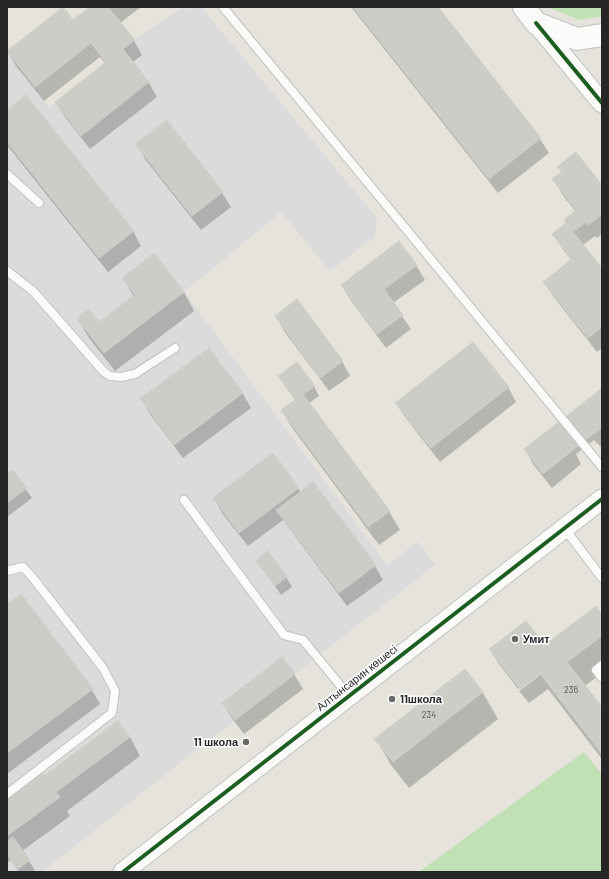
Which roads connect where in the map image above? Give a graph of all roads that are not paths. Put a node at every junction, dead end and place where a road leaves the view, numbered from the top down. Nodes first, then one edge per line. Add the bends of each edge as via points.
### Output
1 (223, 7) edge
2 (530, 15) edge
3 (602, 35) edge
4 (602, 103) edge
5 (7, 174) edge
6 (39, 203) dead end
7 (7, 270) edge
8 (175, 348) dead end
9 (602, 467) edge
10 (602, 499) edge
11 (184, 500) dead end
12 (564, 528) junction
13 (7, 571) edge
14 (602, 578) edge
15 (602, 665) edge
16 (602, 678) edge
17 (349, 696) junction
18 (7, 794) edge
19 (123, 872) edge

1 - 9 lane
2 - 3 main road via 577,39
2 - 4 street
5 - 6 lane
7 - 8 lane via 34,291 110,376 134,374
10 - 12 street, Алтынсарин көшесі
11 - 17 lane via 284,635 303,640
12 - 14 lane
12 - 17 street, Алтынсарин көшесі
13 - 18 lane via 23,567 103,668 115,691 112,713
15 - 16 lane via 596,670
17 - 19 street, Алтынсарин көшесі

